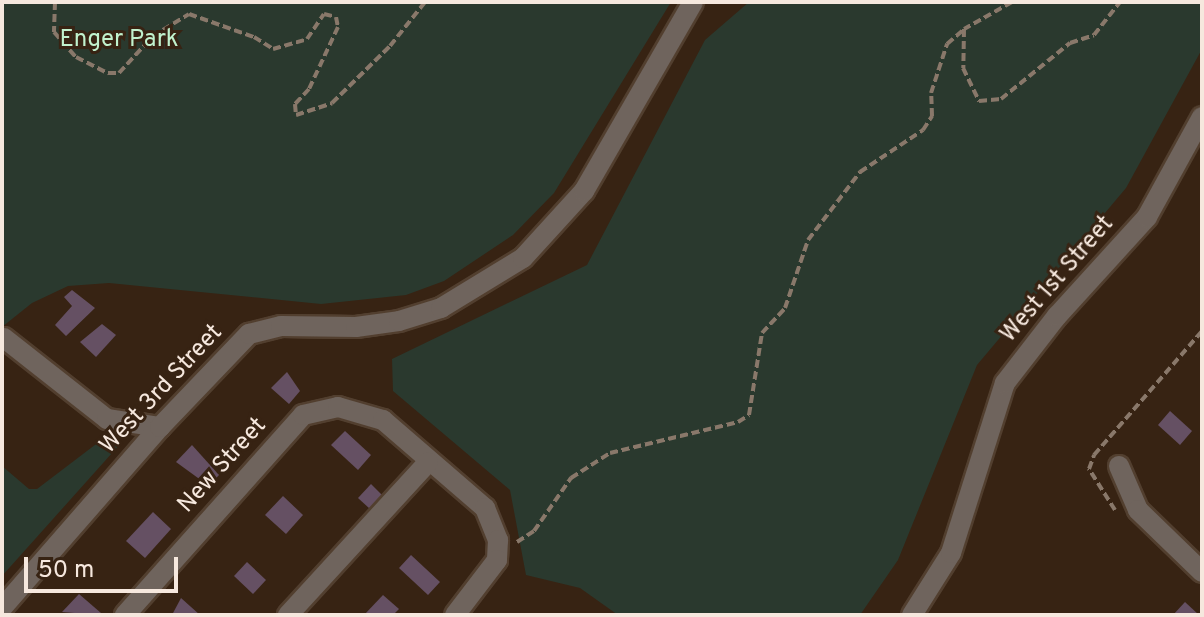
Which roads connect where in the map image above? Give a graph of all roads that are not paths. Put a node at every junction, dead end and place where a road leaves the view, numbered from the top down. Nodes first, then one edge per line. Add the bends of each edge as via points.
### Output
1 (693, 2) edge
2 (1202, 117) edge
3 (4, 338) edge
4 (160, 427) junction
5 (428, 462) junction
6 (1119, 466) dead end
7 (1200, 566) edge
8 (2, 608) edge
9 (125, 615) edge
10 (288, 615) edge
11 (455, 615) edge
12 (912, 615) edge

1 - 4 street, West 3rd Street via 584,191 523,258 441,308 399,321 356,327 281,326 249,334
2 - 12 street, West 1st Street via 1147,217 1057,316 1005,383 951,553
3 - 4 street via 107,419
4 - 8 street, West 3rd Street
5 - 9 street, New Street via 383,420 338,407 303,415
5 - 10 street
5 - 11 street via 485,508 498,540 488,579
6 - 7 street via 1138,510

